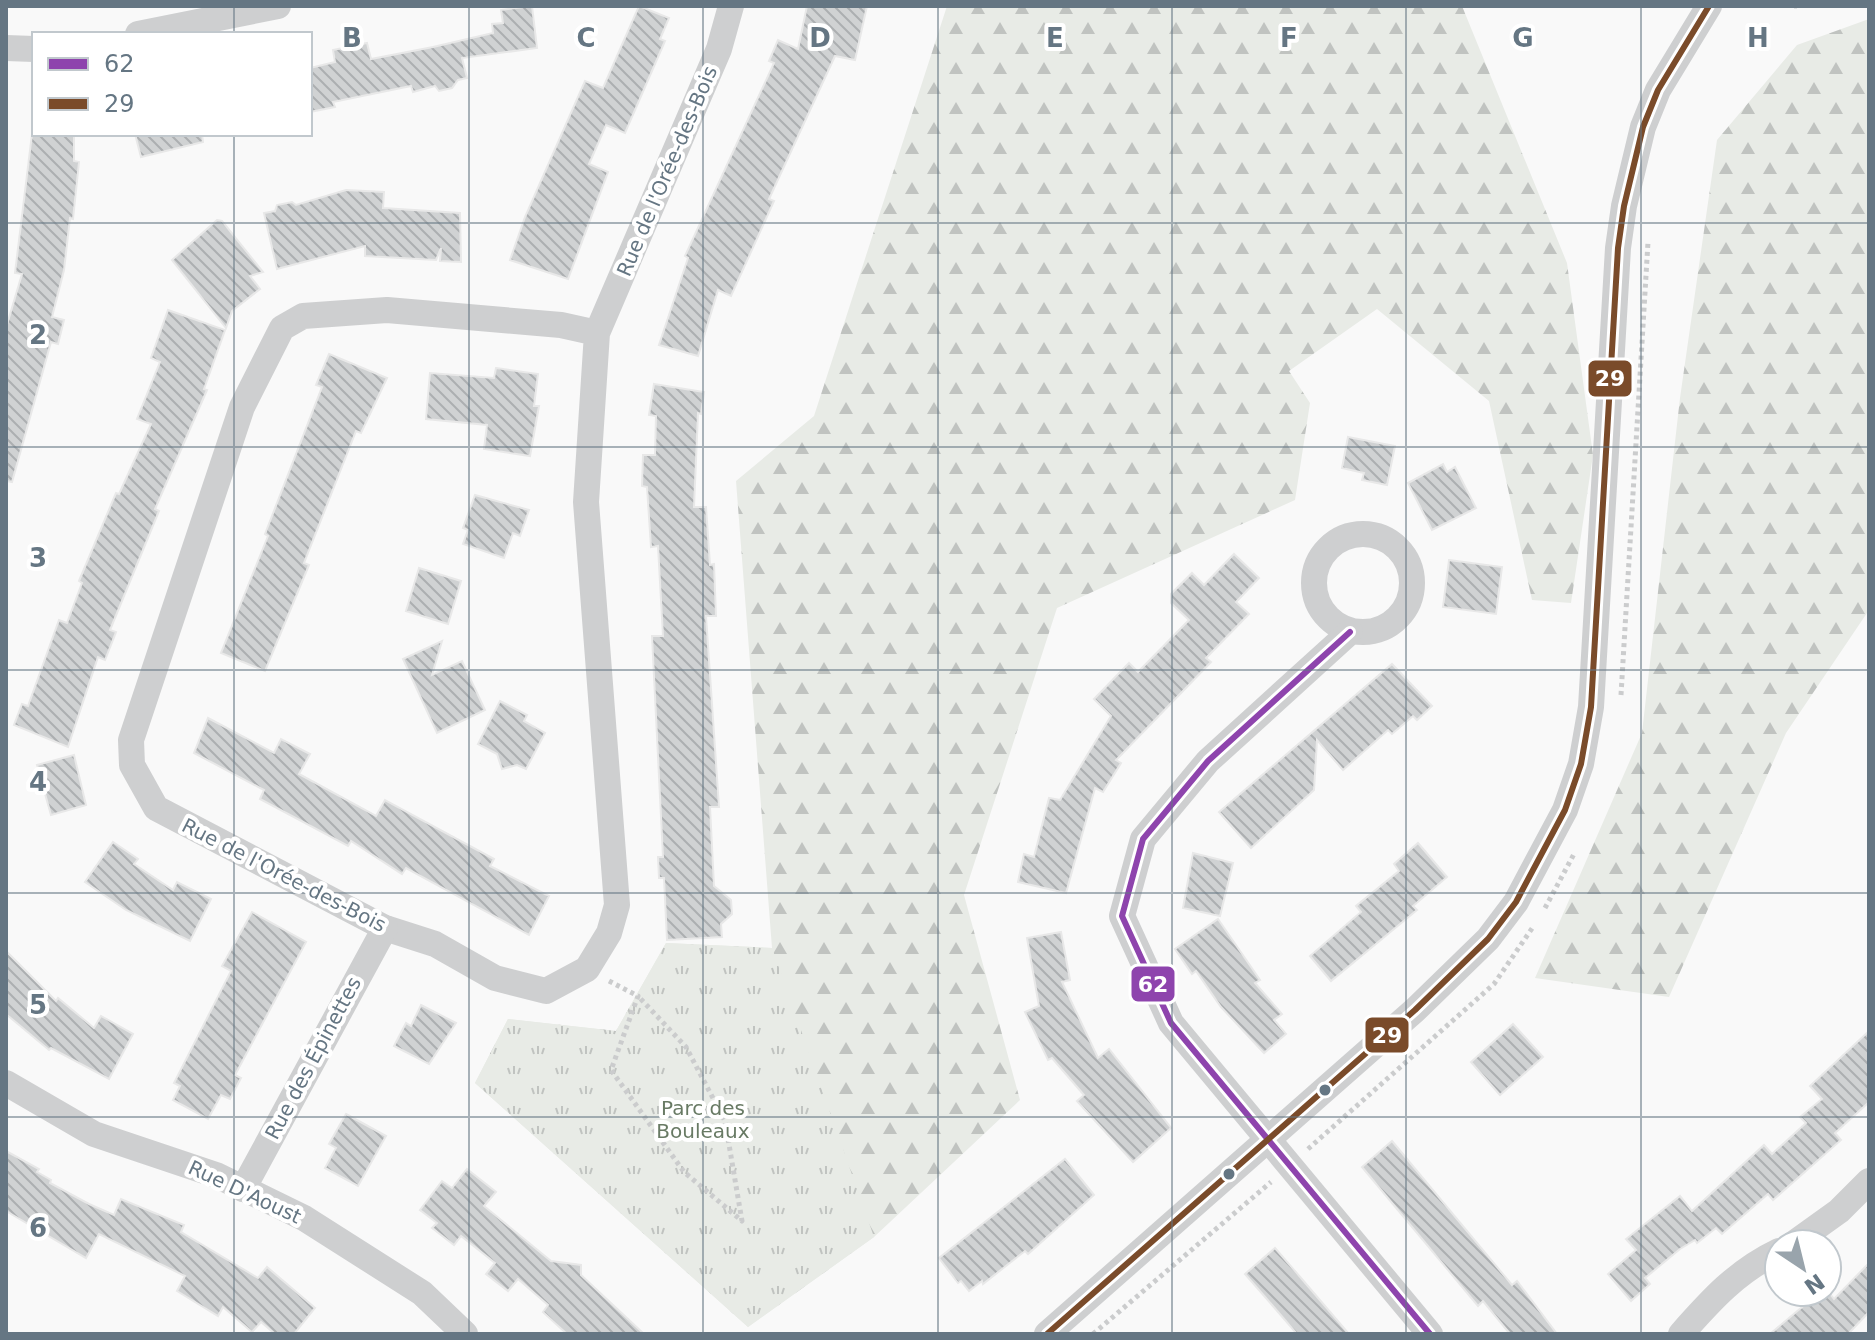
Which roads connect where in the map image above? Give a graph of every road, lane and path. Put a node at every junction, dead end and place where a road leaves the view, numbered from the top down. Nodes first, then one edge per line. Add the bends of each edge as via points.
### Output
1 (278, 6) edge
2 (731, 6) edge
3 (1709, 6) edge
4 (164, 17) edge
5 (141, 32) edge
6 (6, 48) edge
7 (32, 49) edge
8 (1648, 231) dead end
9 (597, 333) junction
10 (1350, 632) dead end
11 (1620, 700) dead end
12 (1576, 851) dead end
13 (385, 928) junction
14 (587, 969) junction
15 (638, 996) junction
16 (6, 1083) edge
17 (1265, 1139) junction
18 (1288, 1167) junction
19 (1869, 1181) edge
20 (243, 1189) junction
21 (1815, 1228) edge
22 (1763, 1259) edge
23 (465, 1334) edge
24 (1047, 1334) edge
25 (1093, 1334) edge
26 (1430, 1334) edge
27 (1681, 1334) edge

1 - 4 street
2 - 9 street, Rue de l'Orée-des-Bois via 719,49
3 - 17 street via 1658,90 1639,140 1624,206 1595,663 1581,764 1565,810 1516,902 1488,939 1415,1010
4 - 5 street
6 - 7 street
8 - 11 path
9 - 13 street, Rue de l'Orée-des-Bois via 561,325 387,310 303,316 282,328 242,407 131,740 132,765 156,808
9 - 14 street, Rue de l'Orée-des-Bois via 586,502 617,905 609,933
10 - 17 street via 1208,761 1143,839 1122,916 1171,1023
12 - 18 path via 1548,905 1494,984
13 - 14 street, Rue de l'Orée-des-Bois via 435,944 495,978 546,991
13 - 20 street, Rue des Épinettes
14 - 15 path
15 - 15 path via 611,1070 684,1172 742,1221 725,1121 686,1047
16 - 20 street, Rue D'Aoust via 94,1134
17 - 18 street
17 - 24 street
18 - 25 path
18 - 26 street
19 - 21 street
20 - 23 street, Rue D'Aoust via 304,1218 422,1293
22 - 27 street via 1723,1286

